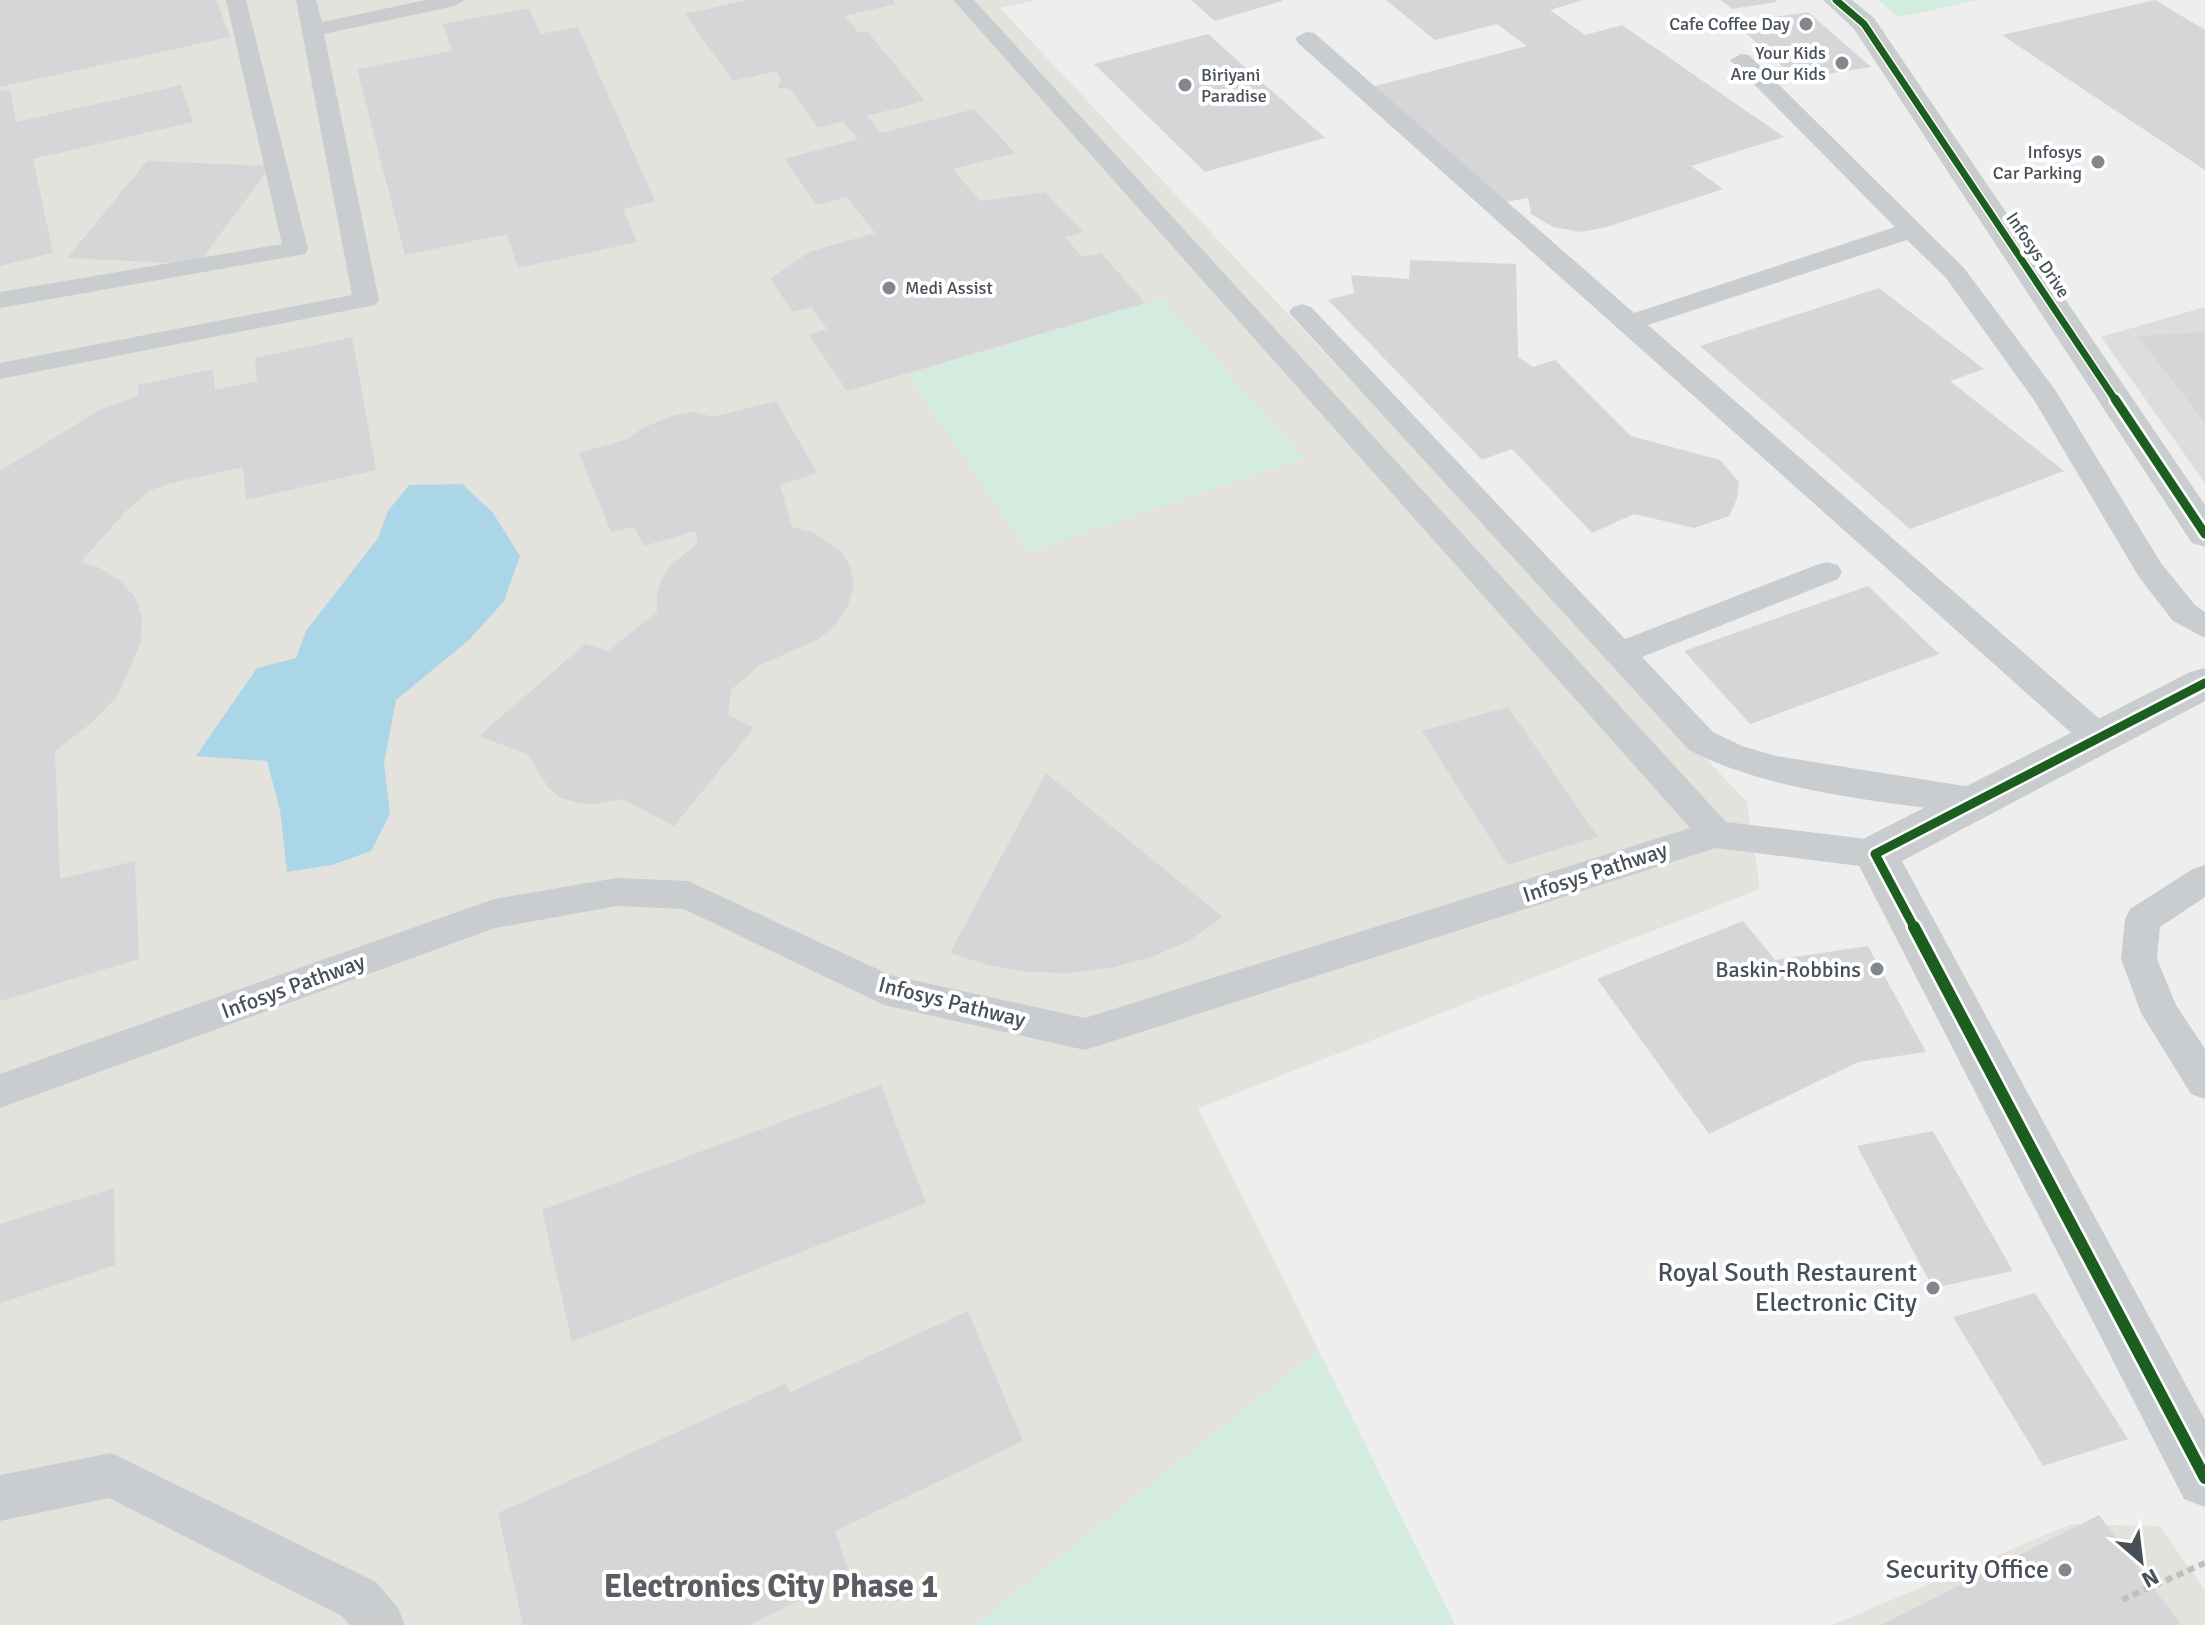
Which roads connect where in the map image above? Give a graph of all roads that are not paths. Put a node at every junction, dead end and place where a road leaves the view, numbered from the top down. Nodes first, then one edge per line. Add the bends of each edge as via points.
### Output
1 (236, 0) edge
2 (306, 0) edge
3 (455, 0) edge
4 (963, 0) edge
5 (1836, 0) edge
6 (313, 30) junction
7 (1306, 38) dead end
8 (1741, 60) dead end
9 (1912, 230) junction
10 (0, 300) edge
11 (1302, 312) dead end
12 (1629, 323) junction
13 (0, 371) edge
14 (2205, 534) edge
15 (1827, 572) dead end
16 (2205, 627) edge
17 (1619, 654) junction
18 (2205, 683) edge
19 (2099, 738) junction
20 (1977, 801) junction
21 (1716, 834) junction
22 (1875, 854) junction
23 (2205, 879) edge
24 (2205, 1082) edge
25 (0, 1091) edge
26 (2205, 1478) edge
27 (0, 1498) edge
28 (381, 1625) edge

1 - 10 lane via 296,249
2 - 6 lane
3 - 6 lane
4 - 21 lane
5 - 14 street, Infosys Drive via 1864,24
6 - 13 lane via 366,300
7 - 12 lane
8 - 9 lane
9 - 12 lane
9 - 16 lane via 1955,273 2046,397 2150,570 2184,613
11 - 17 lane
12 - 19 lane
15 - 17 lane
17 - 20 lane via 1701,741 1718,751 1763,766
18 - 19 street
19 - 20 street
20 - 22 street
21 - 22 lane, Infosys Pathway
21 - 25 lane, Infosys Pathway via 1085,1034 884,989 688,895 617,892 494,914
22 - 26 street
23 - 24 lane via 2143,919 2139,959 2160,1013
27 - 28 lane via 111,1475 359,1599

